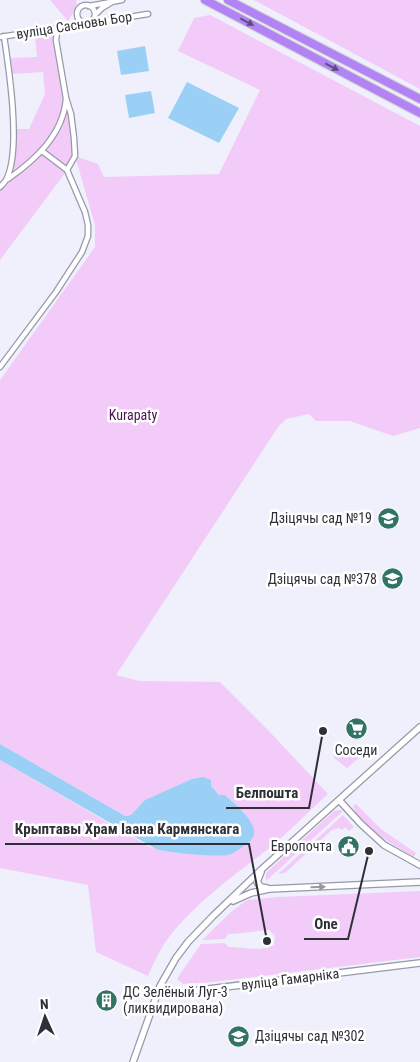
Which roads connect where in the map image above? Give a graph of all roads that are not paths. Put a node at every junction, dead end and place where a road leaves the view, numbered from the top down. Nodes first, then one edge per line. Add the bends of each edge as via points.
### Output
1 (122, 0) edge
2 (205, 0) edge
3 (228, 0) edge
4 (112, 2) junction
5 (89, 6) junction
6 (77, 13) junction
7 (148, 14) dead end
8 (95, 15) junction
9 (106, 20) junction
10 (87, 23) junction
11 (68, 26) junction
12 (60, 27) junction
13 (2, 36) edge
14 (66, 98) junction
15 (420, 99) edge
16 (420, 113) edge
17 (42, 151) junction
18 (67, 170) junction
19 (7, 180) junction
20 (0, 186) edge
21 (0, 367) edge
22 (420, 727) edge
23 (339, 800) junction
24 (420, 864) edge
25 (262, 869) junction
26 (420, 882) edge
27 (269, 889) junction
28 (224, 905) junction
29 (420, 963) edge
30 (160, 986) junction
31 (133, 1062) edge

1 - 4 street
2 -> 16 highway
3 - 15 highway
4 - 5 street
4 - 8 street
5 - 6 street via 83,6
5 - 8 street
6 - 10 street via 80,21
6 - 11 street
7 - 9 street, вуліца Сасновы Бор
8 - 9 street
8 - 10 street
9 - 10 street, вуліца Сасновы Бор
10 - 11 street, вуліца Сасновы Бор
11 - 12 street, вуліца Сасновы Бор
12 - 13 street, вуліца Сасновы Бор
12 - 14 street via 56,40
13 - 19 street via 13,128
14 - 17 street via 59,126
14 - 18 street via 72,114 75,156
17 - 18 street
17 - 19 street
18 - 21 street via 86,212 87,241 56,292
19 - 20 street
22 - 23 main road
23 - 24 main road via 384,845
23 - 25 main road
25 - 27 main road via 257,882
25 - 28 main road
27 -> 26 main road
27 - 28 main road via 246,894
28 - 30 main road via 188,942
29 - 30 main road, вуліца Гамарніка via 184,992
30 - 31 main road

